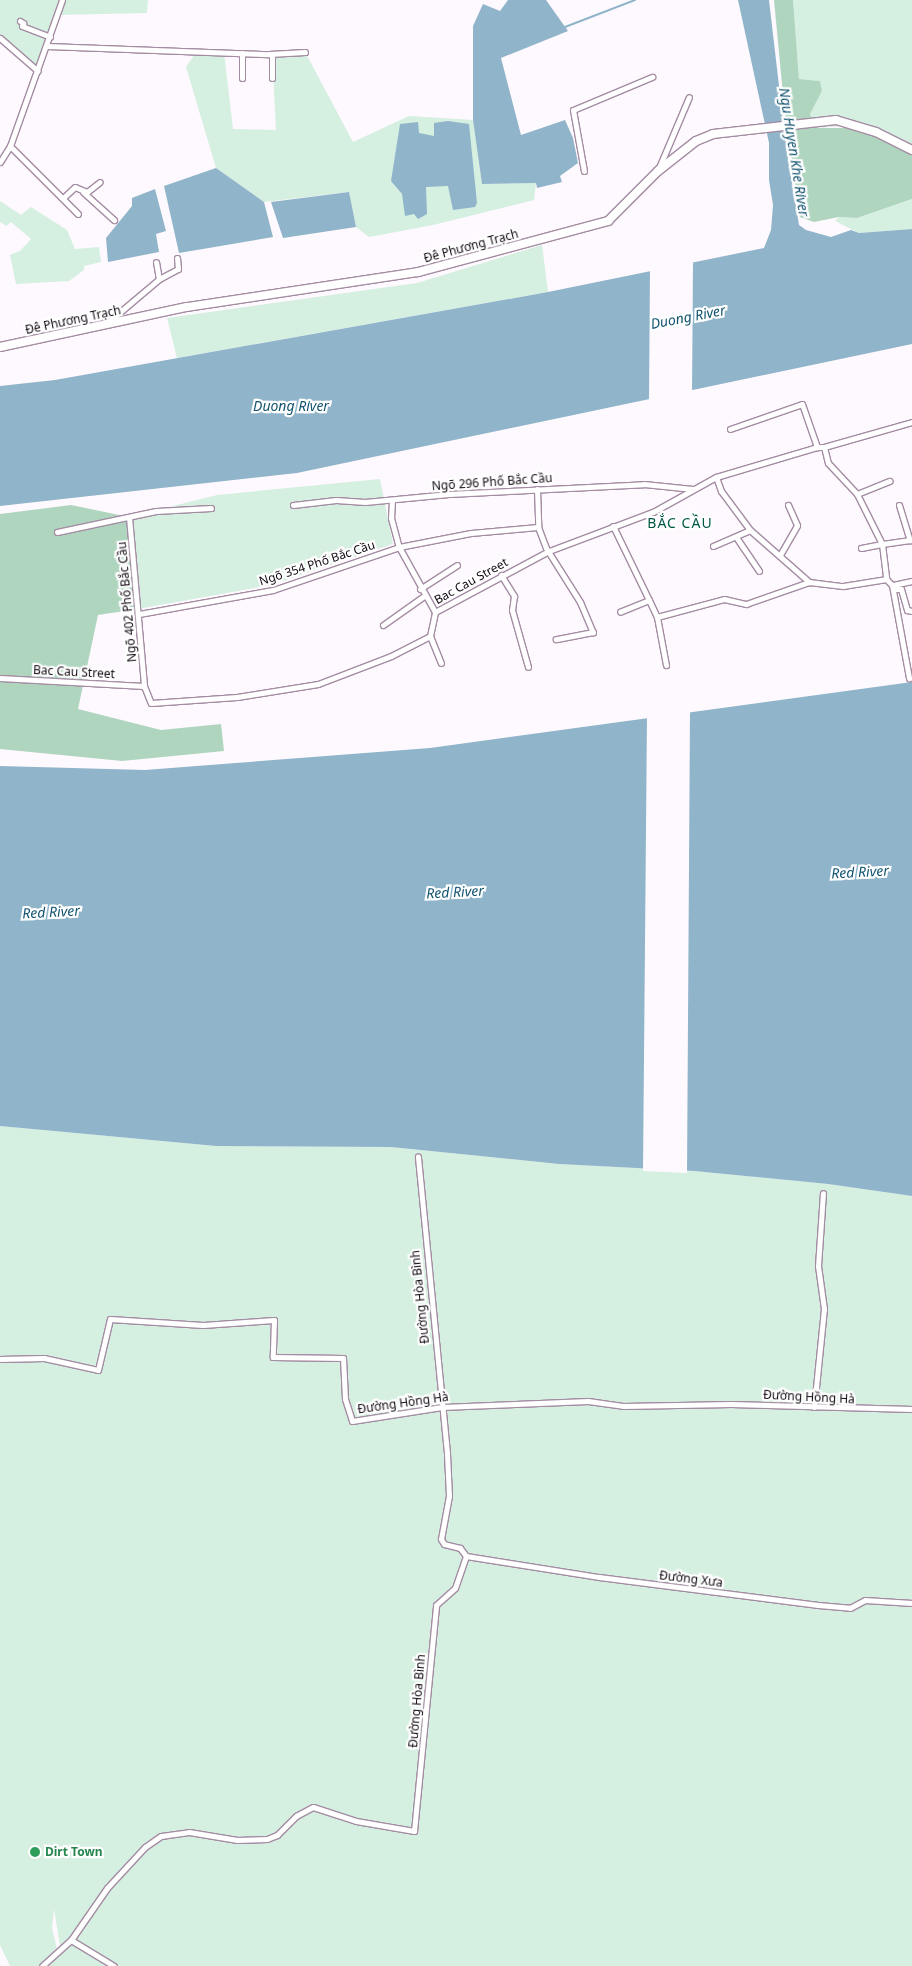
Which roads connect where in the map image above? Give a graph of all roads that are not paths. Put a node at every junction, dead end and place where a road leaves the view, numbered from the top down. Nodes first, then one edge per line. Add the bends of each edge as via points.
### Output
1 (62, 0) edge
2 (20, 21) dead end
3 (50, 37) junction
4 (0, 38) edge
5 (47, 46) junction
6 (304, 52) dead end
7 (242, 53) junction
8 (272, 54) junction
9 (38, 71) junction
10 (652, 77) dead end
11 (242, 78) dead end
12 (272, 78) dead end
13 (688, 97) dead end
14 (10, 146) junction
15 (912, 150) edge
16 (0, 162) edge
17 (584, 171) dead end
18 (658, 171) junction
19 (100, 182) dead end
20 (83, 192) junction
21 (63, 198) junction
22 (78, 214) dead end
23 (114, 220) dead end
24 (177, 258) dead end
25 (156, 262) dead end
26 (159, 279) junction
27 (107, 324) junction
28 (0, 347) edge
29 (912, 422) edge
30 (730, 429) dead end
31 (818, 447) junction
32 (824, 447) junction
33 (716, 477) junction
34 (890, 481) dead end
35 (537, 489) junction
36 (693, 489) junction
37 (857, 494) junction
38 (392, 500) junction
39 (293, 505) dead end
40 (788, 505) dead end
41 (899, 505) dead end
42 (211, 508) dead end
43 (129, 517) junction
44 (613, 526) junction
45 (538, 527) junction
46 (750, 530) junction
47 (57, 532) dead end
48 (736, 537) junction
49 (911, 540) edge
50 (882, 544) junction
51 (713, 546) dead end
52 (399, 547) junction
53 (861, 548) dead end
54 (550, 551) junction
55 (780, 555) junction
56 (457, 565) dead end
57 (759, 571) dead end
58 (501, 575) junction
59 (886, 579) junction
60 (912, 581) edge
61 (809, 582) junction
62 (892, 587) junction
63 (420, 589) junction
64 (424, 596) junction
65 (649, 600) junction
66 (912, 611) edge
67 (435, 612) junction
68 (620, 612) dead end
69 (139, 614) junction
70 (657, 617) junction
71 (383, 625) dead end
72 (430, 636) junction
73 (556, 639) dead end
74 (441, 663) dead end
75 (666, 665) dead end
76 (528, 667) dead end
77 (0, 678) edge
78 (909, 678) dead end
79 (144, 686) junction
80 (418, 1156) dead end
81 (823, 1193) dead end
82 (0, 1360) edge
83 (442, 1407) junction
84 (814, 1407) junction
85 (912, 1409) edge
86 (466, 1556) junction
87 (912, 1603) edge
88 (71, 1940) junction
89 (42, 1966) edge
90 (114, 1966) edge

1 - 3 street
2 - 3 street via 22,26
3 - 5 street
4 - 9 street
5 - 7 street
5 - 9 street
6 - 8 street
7 - 8 street
7 - 11 street
8 - 12 street
9 - 14 street
10 - 17 street via 573,110
13 - 18 street
14 - 16 street
14 - 21 street
15 - 18 main road, Đê Phương Trạch via 848,122 799,125 713,134 696,141
18 - 27 main road, Đê Phương Trạch via 608,221 418,272 187,307
19 - 20 street
20 - 21 street via 74,187
20 - 23 street
21 - 22 street
24 - 26 street via 178,269
25 - 26 street
26 - 27 street
27 - 28 main road, Đê Phương Trạch
29 - 32 street, Bac Cau Street
30 - 31 street via 802,404
31 - 32 street, Bac Cau Street
31 - 33 street, Bac Cau Street
32 - 37 street via 828,463
33 - 36 street, Bac Cau Street
33 - 46 street via 721,492
34 - 37 street
35 - 36 street, Ngõ 296 Phố Bắc Cầu via 644,484
35 - 38 street, Ngõ 296 Phố Bắc Cầu
35 - 45 street
36 - 44 street, Bac Cau Street via 653,512
37 - 50 street
38 - 39 street, Ngõ 296 Phố Bắc Cầu via 357,503 336,500
38 - 52 street via 391,518
40 - 55 street via 797,525
41 - 49 street
42 - 43 street via 156,511
43 - 47 street
43 - 69 street, Ngõ 402 Phố Bắc Cầu
44 - 54 street, Bac Cau Street
44 - 65 street
45 - 52 street, Ngõ 354 Phố Bắc Cầu via 471,533
45 - 54 street
46 - 48 street
46 - 55 street
48 - 51 street
48 - 57 street
49 - 50 street
50 - 53 street
50 - 59 street
52 - 63 street
52 - 69 street, Ngõ 354 Phố Bắc Cầu via 273,590
54 - 58 street, Bac Cau Street
54 - 73 street via 580,602 592,632
55 - 61 street
56 - 63 street
58 - 67 street, Bac Cau Street
58 - 76 street via 514,596 512,610
59 - 61 street via 843,586
59 - 62 street
60 - 62 street
61 - 70 street via 746,604 724,599
62 - 66 street via 901,589 906,610
62 - 78 street
63 - 64 street
64 - 67 street
64 - 71 street
65 - 68 street
65 - 70 street
67 - 72 street, Bac Cau Street
69 - 79 street, Ngõ 402 Phố Bắc Cầu
70 - 75 street
72 - 74 street
72 - 79 street via 341,677 291,690 151,703
77 - 79 street, Bac Cau Street
80 - 83 street, Đường Hòa Bình
81 - 84 street via 818,1266 824,1309
82 - 83 street, Đường Hồng Hà via 44,1358 98,1370 110,1319 216,1325 274,1320 273,1358 342,1358 345,1398 352,1421
83 - 84 street, Đường Hồng Hà via 588,1401 623,1406 731,1404
83 - 86 street, Đường Hòa Bình via 449,1496 442,1539 444,1544 460,1548
84 - 85 street, Đường Hồng Hà
86 - 87 street, Đường Xưa via 560,1572 818,1605 850,1608 865,1600
86 - 88 street, Đường Hòa Bình via 455,1588 436,1605 414,1831 356,1821 313,1807 267,1839 237,1840 190,1832 160,1836 145,1847 107,1888
88 - 89 street, Đường Hòa Bình
88 - 90 street

